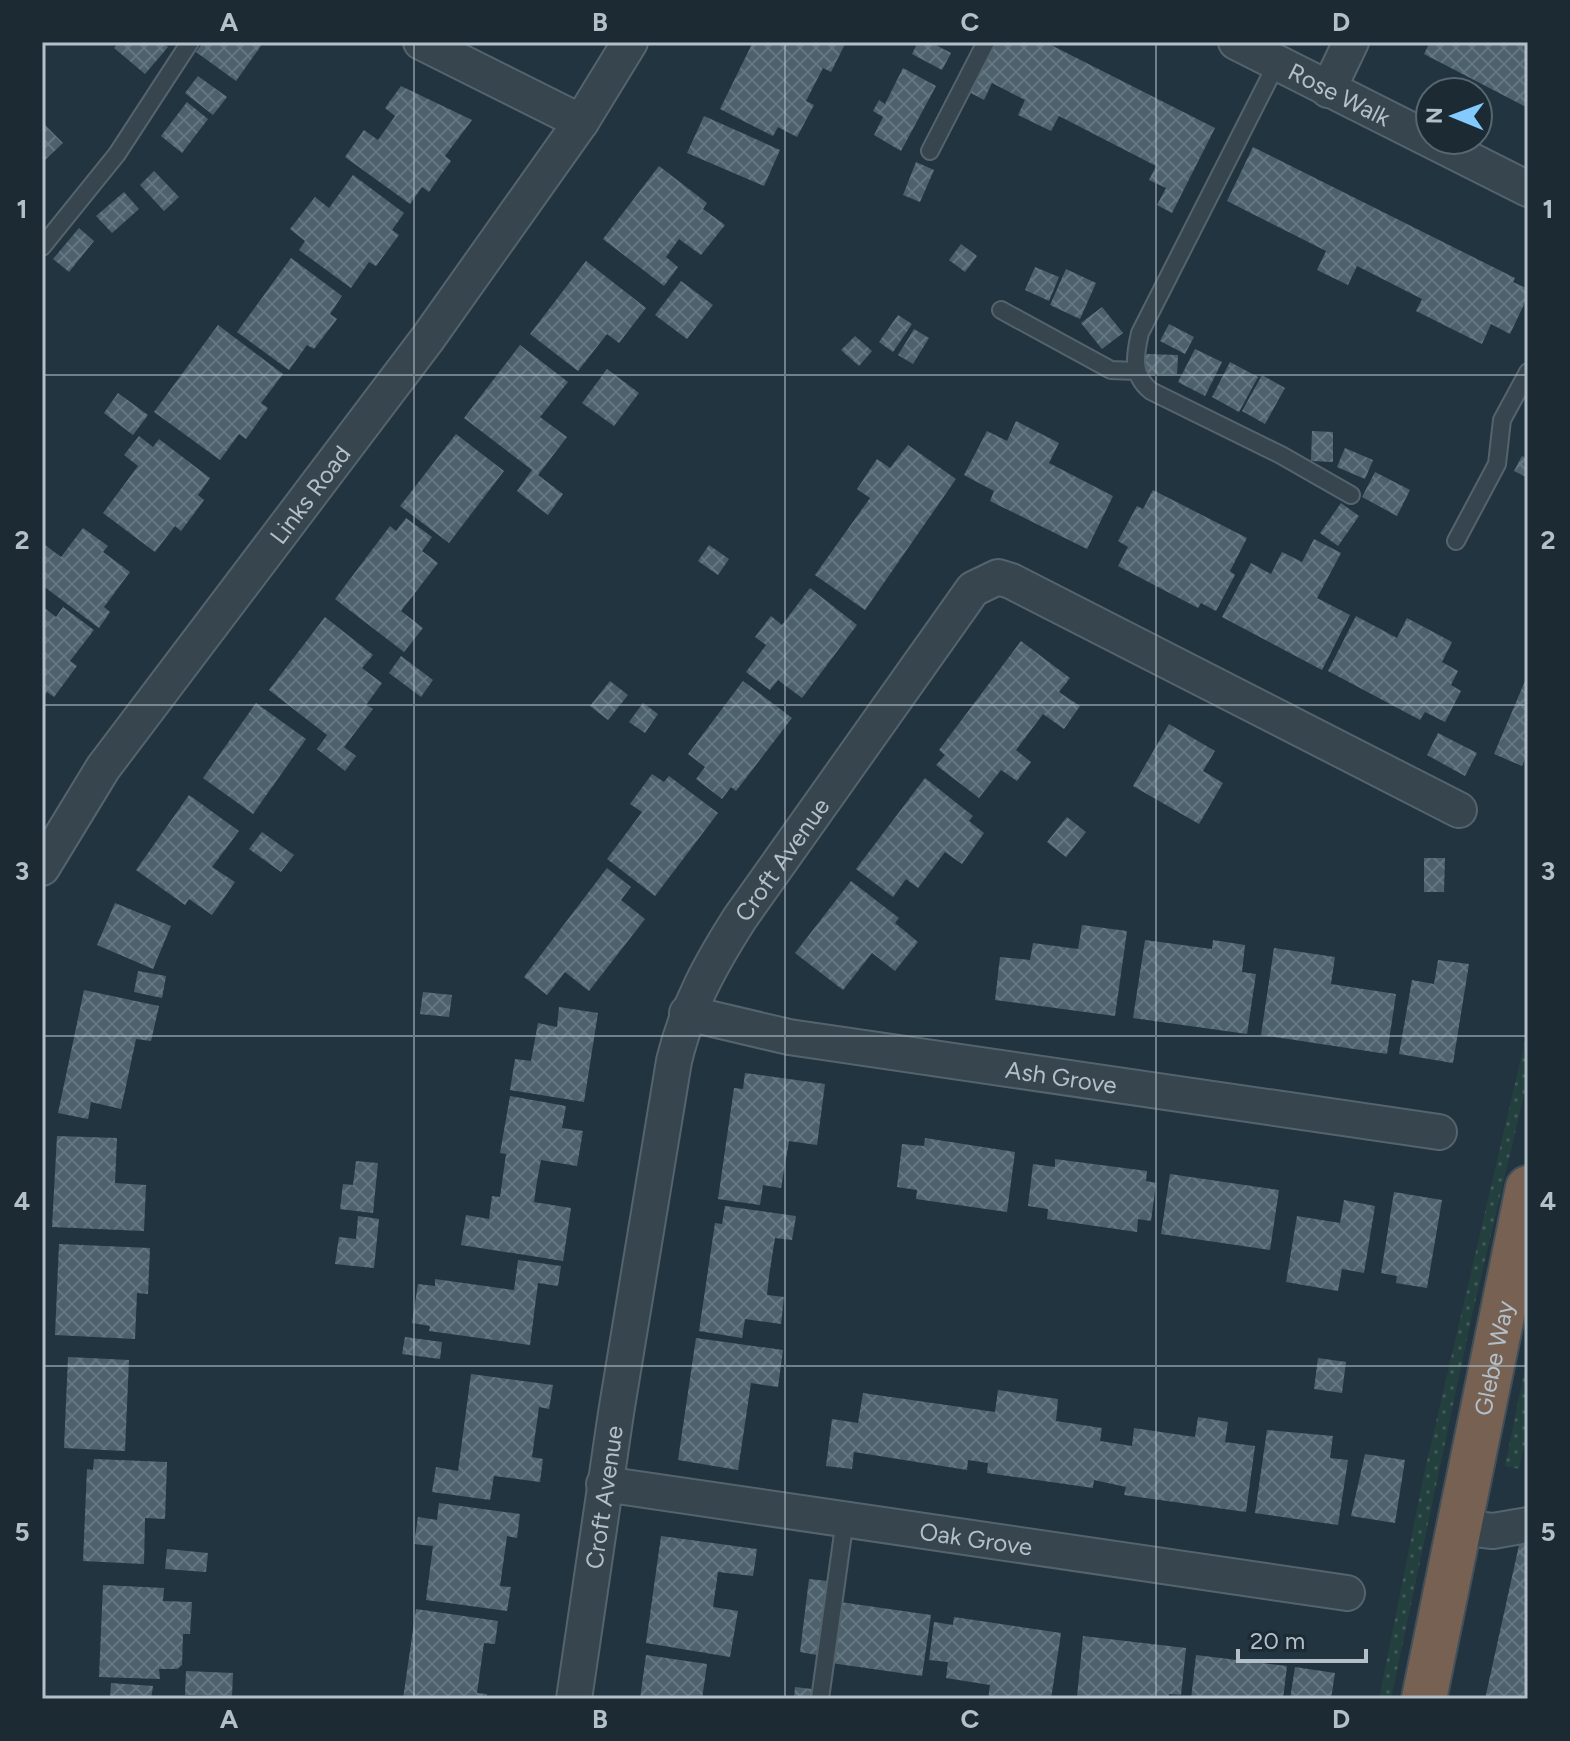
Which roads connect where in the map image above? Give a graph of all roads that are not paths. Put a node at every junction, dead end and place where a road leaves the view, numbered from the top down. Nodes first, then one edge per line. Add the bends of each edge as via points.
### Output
1 (190, 42) edge
2 (421, 42) edge
3 (630, 42) edge
4 (986, 42) edge
5 (1236, 42) edge
6 (1351, 42) edge
7 (1277, 63) junction
8 (1328, 90) junction
9 (581, 122) junction
10 (930, 151) dead end
11 (1528, 189) edge
12 (42, 247) edge
13 (1001, 310) dead end
14 (1136, 371) junction
15 (1528, 372) edge
16 (1351, 495) dead end
17 (1456, 541) dead end
18 (1459, 810) dead end
19 (42, 868) edge
20 (687, 1013) junction
21 (1439, 1132) dead end
22 (1528, 1188) edge
23 (604, 1484) junction
24 (845, 1519) junction
25 (1528, 1525) edge
26 (1457, 1527) junction
27 (1347, 1593) dead end
28 (574, 1699) edge
29 (820, 1699) edge
30 (1424, 1699) edge

1 - 12 lane via 117,154
2 - 9 street
3 - 9 street, Links Road
4 - 10 lane
5 - 7 street, Rose Walk
6 - 8 street
7 - 8 street, Rose Walk
7 - 14 lane via 1140,333
8 - 11 street, Rose Walk
9 - 19 street, Links Road via 428,338 103,768
13 - 14 lane via 1111,370
14 - 16 lane via 1151,391
15 - 17 lane via 1502,420 1497,464
18 - 20 street, Croft Avenue via 998,577 973,589 740,918
20 - 21 street, Ash Grove via 789,1037
20 - 23 street, Croft Avenue via 674,1061
22 - 26 highway, Glebe Way
23 - 24 street, Oak Grove
23 - 28 street, Croft Avenue
24 - 27 street, Oak Grove
24 - 29 lane
25 - 26 street via 1493,1531
26 - 30 highway, Glebe Way

